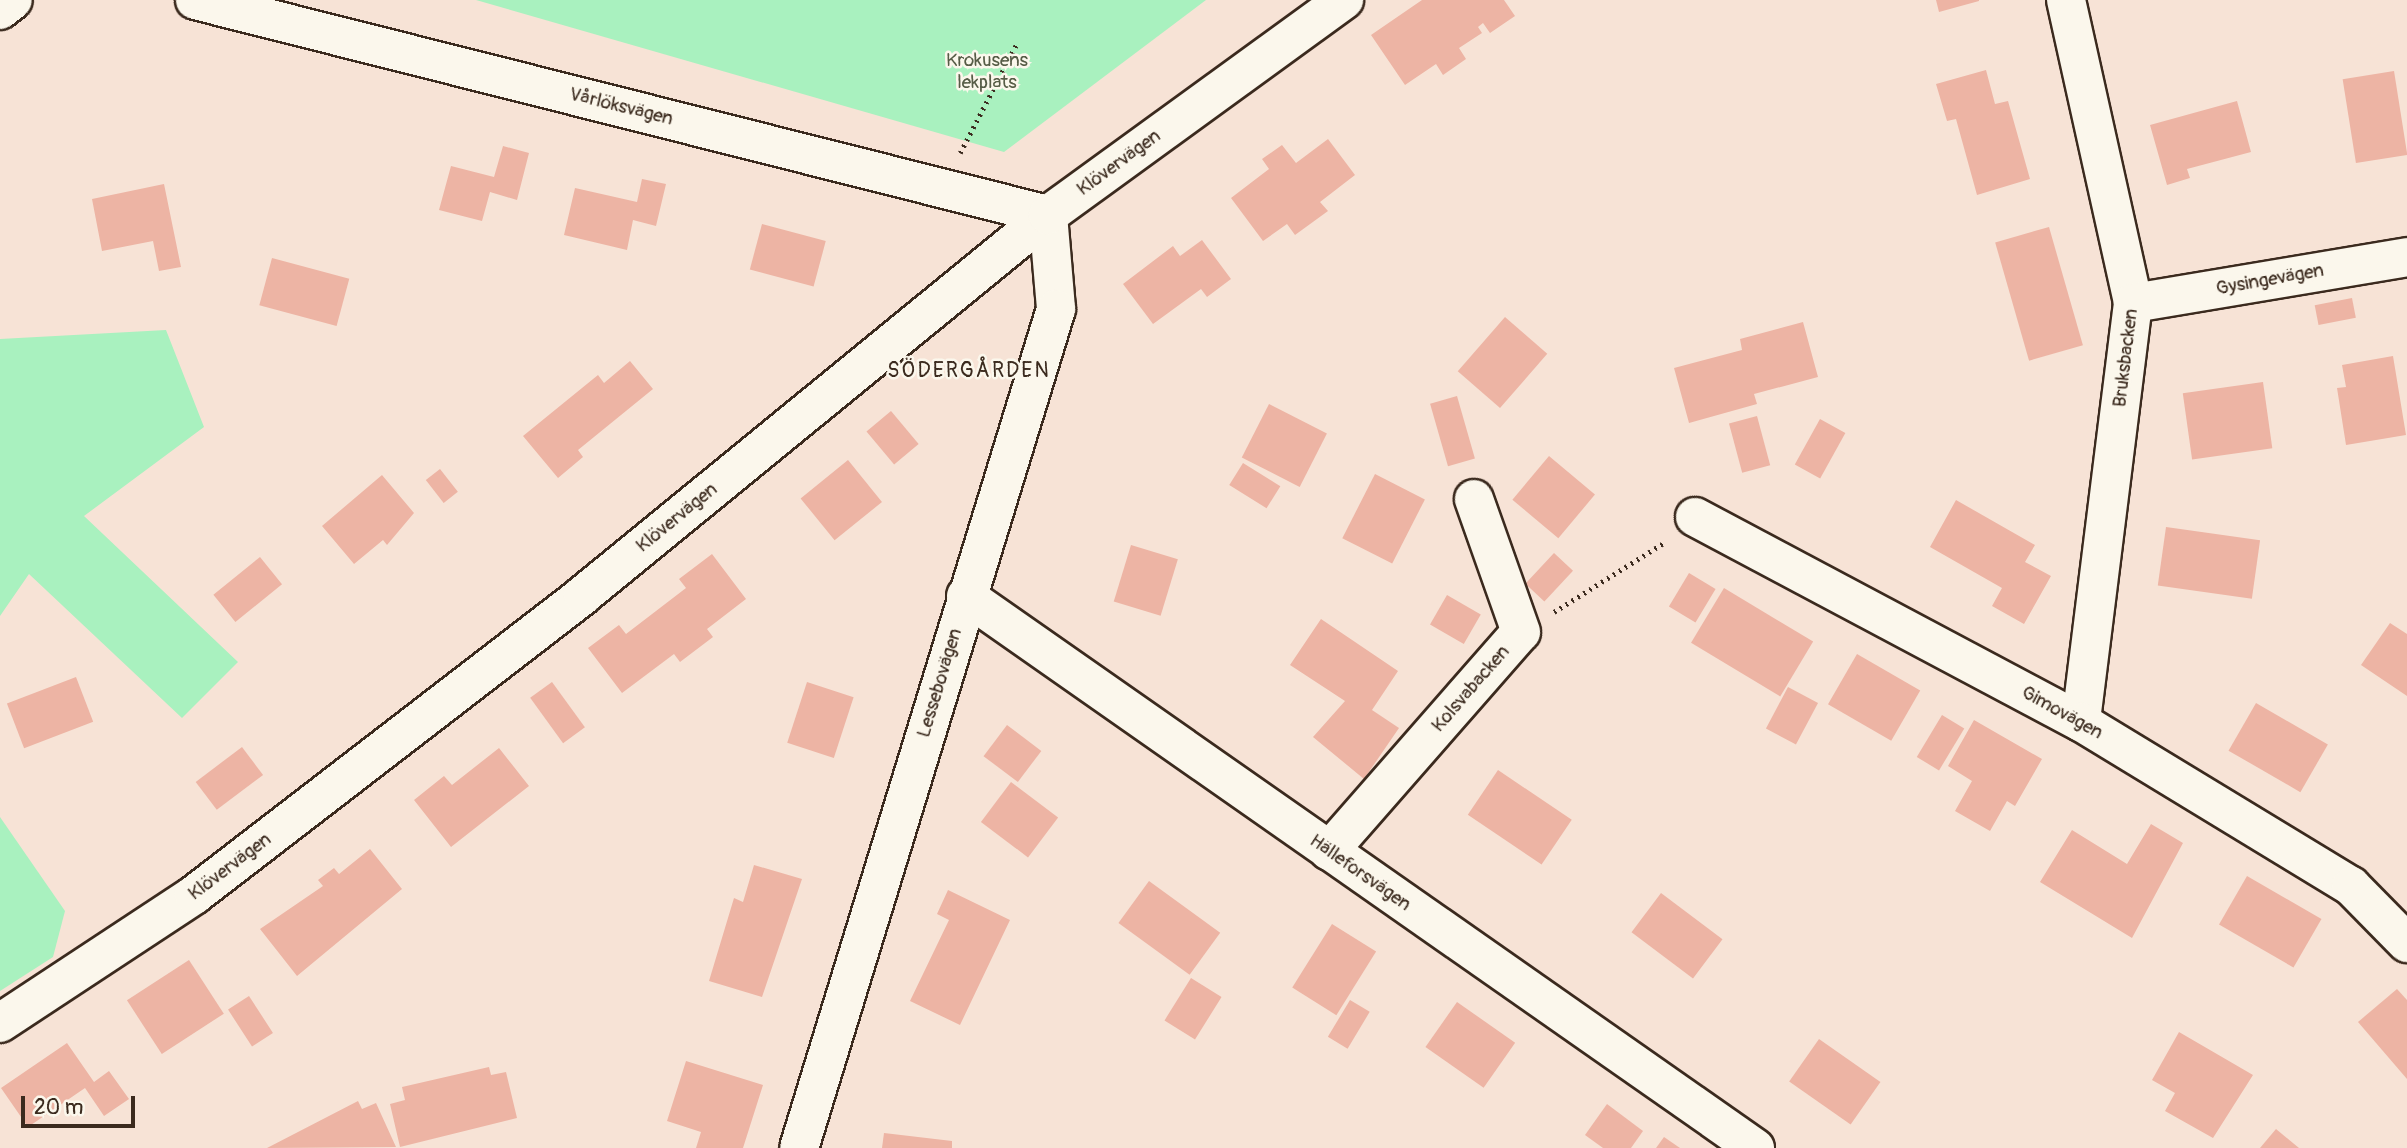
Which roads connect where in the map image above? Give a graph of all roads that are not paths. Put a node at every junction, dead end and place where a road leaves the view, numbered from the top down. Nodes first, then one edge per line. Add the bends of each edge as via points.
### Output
1 (13, 0) edge
2 (195, 0) edge
3 (1344, 0) edge
4 (2066, 0) edge
5 (0, 10) edge
6 (1048, 215) junction
7 (2407, 257) edge
8 (2133, 303) junction
9 (1474, 499) dead end
10 (1698, 518) road end
11 (966, 596) junction
12 (2081, 722) junction
13 (1329, 851) junction
14 (2407, 943) edge
15 (0, 1023) edge
16 (799, 1148) edge
17 (1755, 1148) edge

1 - 5 street
2 - 6 street, Vårlöksvägen
3 - 6 street, Klövervägen
4 - 8 street, Bruksbacken
6 - 11 street, Lessebovägen via 1056,309
6 - 15 street, Klövervägen via 583,595 216,879
7 - 8 street, Gysingevägen
8 - 12 street, Bruksbacken
9 - 13 street, Kolsvabacken via 1521,632
10 - 12 street, Gimovägen
11 - 13 street, Hälleforsvägen
11 - 16 street, Lessebovägen
12 - 14 street, Gimovägen via 2351,886
13 - 17 street, Hälleforsvägen

